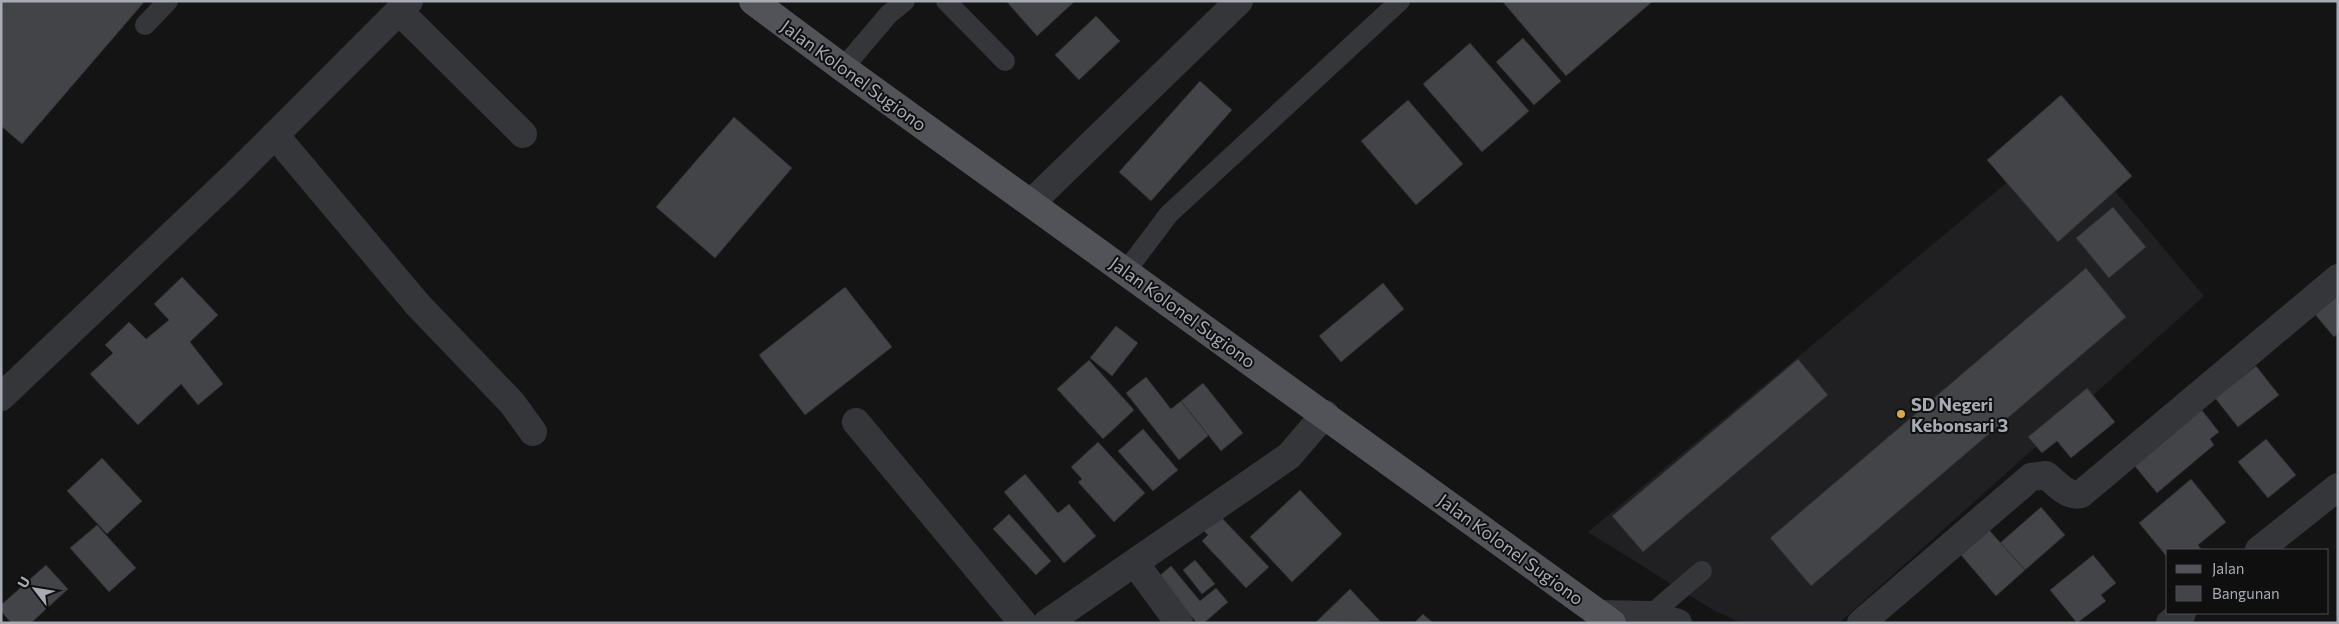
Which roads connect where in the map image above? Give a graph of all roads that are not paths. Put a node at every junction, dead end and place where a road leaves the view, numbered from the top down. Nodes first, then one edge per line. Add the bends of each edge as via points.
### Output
1 (168, 1) edge
2 (753, 1) edge
3 (906, 1) edge
4 (946, 1) edge
5 (1239, 1) edge
6 (1400, 1) edge
7 (404, 6) edge
8 (145, 24) dead end
9 (1005, 61) dead end
10 (842, 68) junction
11 (523, 134) dead end
12 (275, 135) junction
13 (1031, 203) junction
14 (1126, 271) junction
15 (2338, 278) edge
16 (1, 397) edge
17 (1325, 414) junction
18 (856, 422) dead end
19 (533, 432) dead end
20 (2338, 487) edge
21 (2261, 549) edge
22 (1135, 563) junction
23 (1702, 571) dead end
24 (2181, 614) edge
25 (1650, 615) junction
26 (1606, 619) edge
27 (1022, 623) edge
28 (1047, 623) edge
29 (1179, 623) edge
30 (1678, 623) edge
31 (1862, 623) edge
32 (2170, 623) edge

1 - 8 lane
2 - 10 main road, Jalan Kolonel Sugiono
3 - 10 lane via 889,14
4 - 9 lane
5 - 13 street
6 - 14 lane via 1169,214
7 - 11 street
7 - 12 street
10 - 13 main road, Jalan Kolonel Sugiono
12 - 16 street
12 - 19 street via 418,305 512,403
13 - 14 main road, Jalan Kolonel Sugiono
14 - 17 main road, Jalan Kolonel Sugiono
15 - 31 street via 2081,494 2068,493 2046,475 2031,477
17 - 22 street via 1289,456
17 - 26 main road, Jalan Kolonel Sugiono
18 - 27 street
20 - 21 street
22 - 28 street
22 - 29 street
23 - 25 lane
24 - 32 street
25 - 26 street
25 - 30 street

